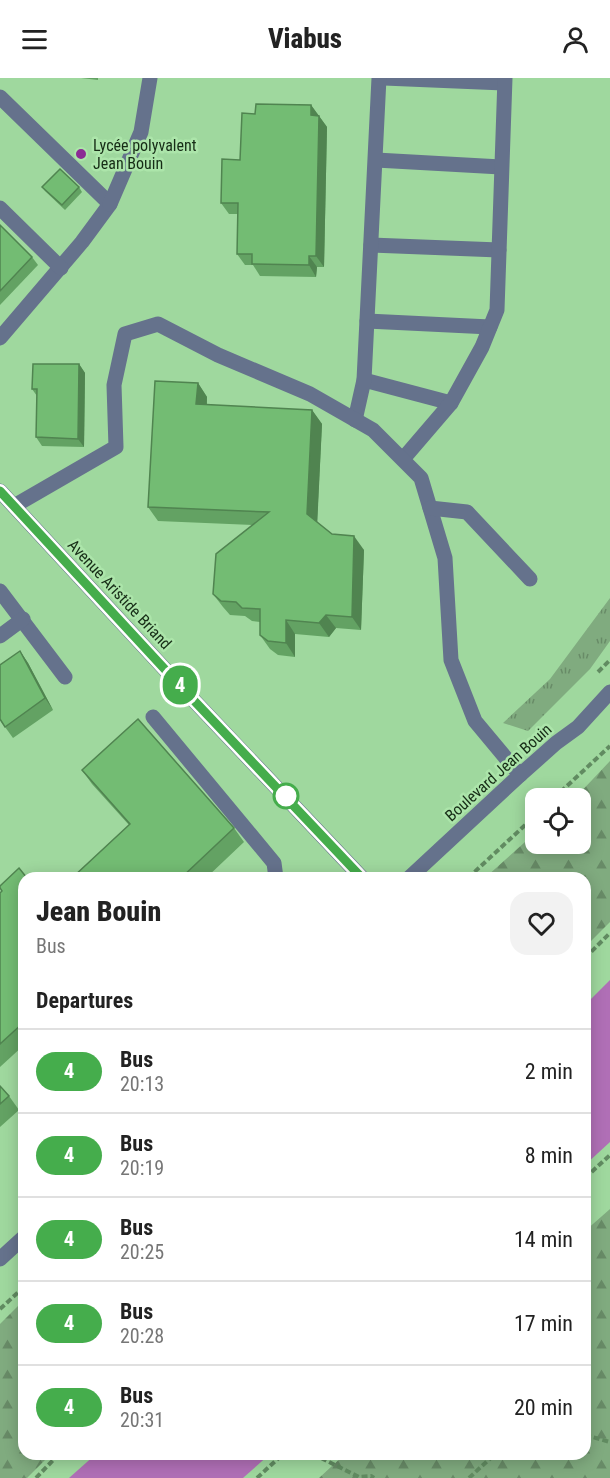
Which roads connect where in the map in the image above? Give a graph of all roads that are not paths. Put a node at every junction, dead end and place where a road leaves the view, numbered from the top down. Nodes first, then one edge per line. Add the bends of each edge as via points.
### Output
1 (150, 78) edge
2 (379, 78) edge
3 (384, 78) edge
4 (505, 81) edge
5 (0, 97) edge
6 (375, 160) junction
7 (501, 167) junction
8 (110, 204) junction
9 (0, 208) edge
10 (371, 245) junction
11 (499, 250) junction
12 (61, 268) junction
13 (367, 321) junction
14 (490, 327) junction
15 (0, 338) edge
16 (364, 380) junction
17 (451, 403) junction
18 (355, 420) junction
19 (403, 459) junction
20 (0, 491) edge
21 (14, 506) junction
22 (430, 508) junction
23 (530, 579) dead end
24 (0, 591) edge
25 (23, 619) junction
26 (0, 636) edge
27 (65, 677) dead end
28 (610, 692) edge
29 (153, 717) dead end
30 (520, 775) junction
31 (275, 872) edge
32 (356, 872) edge
33 (415, 872) edge
34 (18, 1242) edge
35 (0, 1259) edge

1 - 8 street via 141,132
2 - 6 street
3 - 4 street
4 - 7 street
5 - 8 street
6 - 7 street
6 - 10 street
7 - 11 street
8 - 12 street
9 - 12 street
10 - 11 street
10 - 13 street
11 - 14 street via 497,310
12 - 15 street
13 - 14 street
13 - 16 street
14 - 17 street
16 - 17 street
16 - 18 street
17 - 19 street
18 - 19 street via 373,430
18 - 21 street via 310,394 218,355 158,324 124,334 114,385 116,447
19 - 22 street via 421,478
20 - 21 street, Avenue Aristide Briand
21 - 32 street, Avenue Aristide Briand
22 - 23 street via 467,512
22 - 30 street via 446,558 451,660 475,721
24 - 25 street
25 - 26 street
25 - 27 street
28 - 30 street, Boulevard Jean Bouin via 578,727
29 - 31 street via 274,862
30 - 33 street, Boulevard Jean Bouin
34 - 35 street

